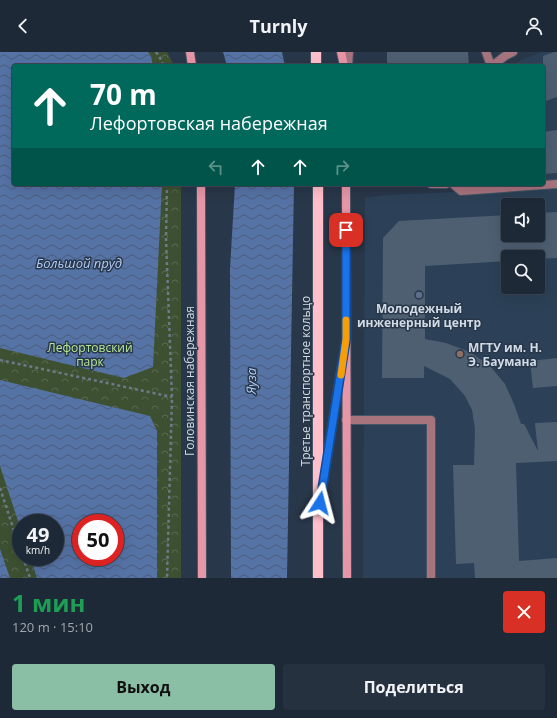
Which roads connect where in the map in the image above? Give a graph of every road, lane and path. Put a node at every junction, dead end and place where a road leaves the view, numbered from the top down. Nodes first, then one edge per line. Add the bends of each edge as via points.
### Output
1 (156, 52) edge
2 (190, 52) edge
3 (316, 52) edge
4 (341, 52) edge
5 (345, 52) edge
6 (349, 52) edge
7 (486, 52) edge
8 (514, 52) edge
9 (163, 64) edge
10 (192, 64) edge
11 (316, 64) edge
12 (345, 64) edge
13 (346, 64) edge
14 (346, 64) edge
15 (491, 64) edge
16 (495, 64) edge
17 (557, 184) edge
18 (545, 185) edge
19 (167, 186) edge
20 (200, 186) edge
21 (318, 186) edge
22 (346, 186) edge
23 (455, 186) edge
24 (530, 186) edge
25 (346, 339) junction
26 (0, 360) edge
27 (172, 397) junction
28 (346, 420) junction
29 (0, 488) edge
30 (318, 518) junction
31 (12, 525) edge
32 (26, 566) edge
33 (30, 578) edge
34 (167, 578) edge
35 (202, 578) edge
36 (318, 578) edge
37 (347, 578) edge
38 (430, 578) edge

1 - 9 path
2 - 10 main road
3 - 11 main road
4 - 12 main road
5 - 13 main road
6 - 14 street
7 - 15 street
8 - 16 street
17 - 18 street
19 - 27 path via 166,239
20 - 35 main road, Головинская набережная
21 - 30 main road, Третье транспортное кольцо
22 - 25 main road
23 - 24 street via 461,191
25 - 28 main road
25 - 30 main road
26 - 27 path
27 - 34 path
28 - 37 main road
28 - 38 street via 431,420
29 - 31 path
30 - 36 main road, Третье транспортное кольцо
32 - 33 path

